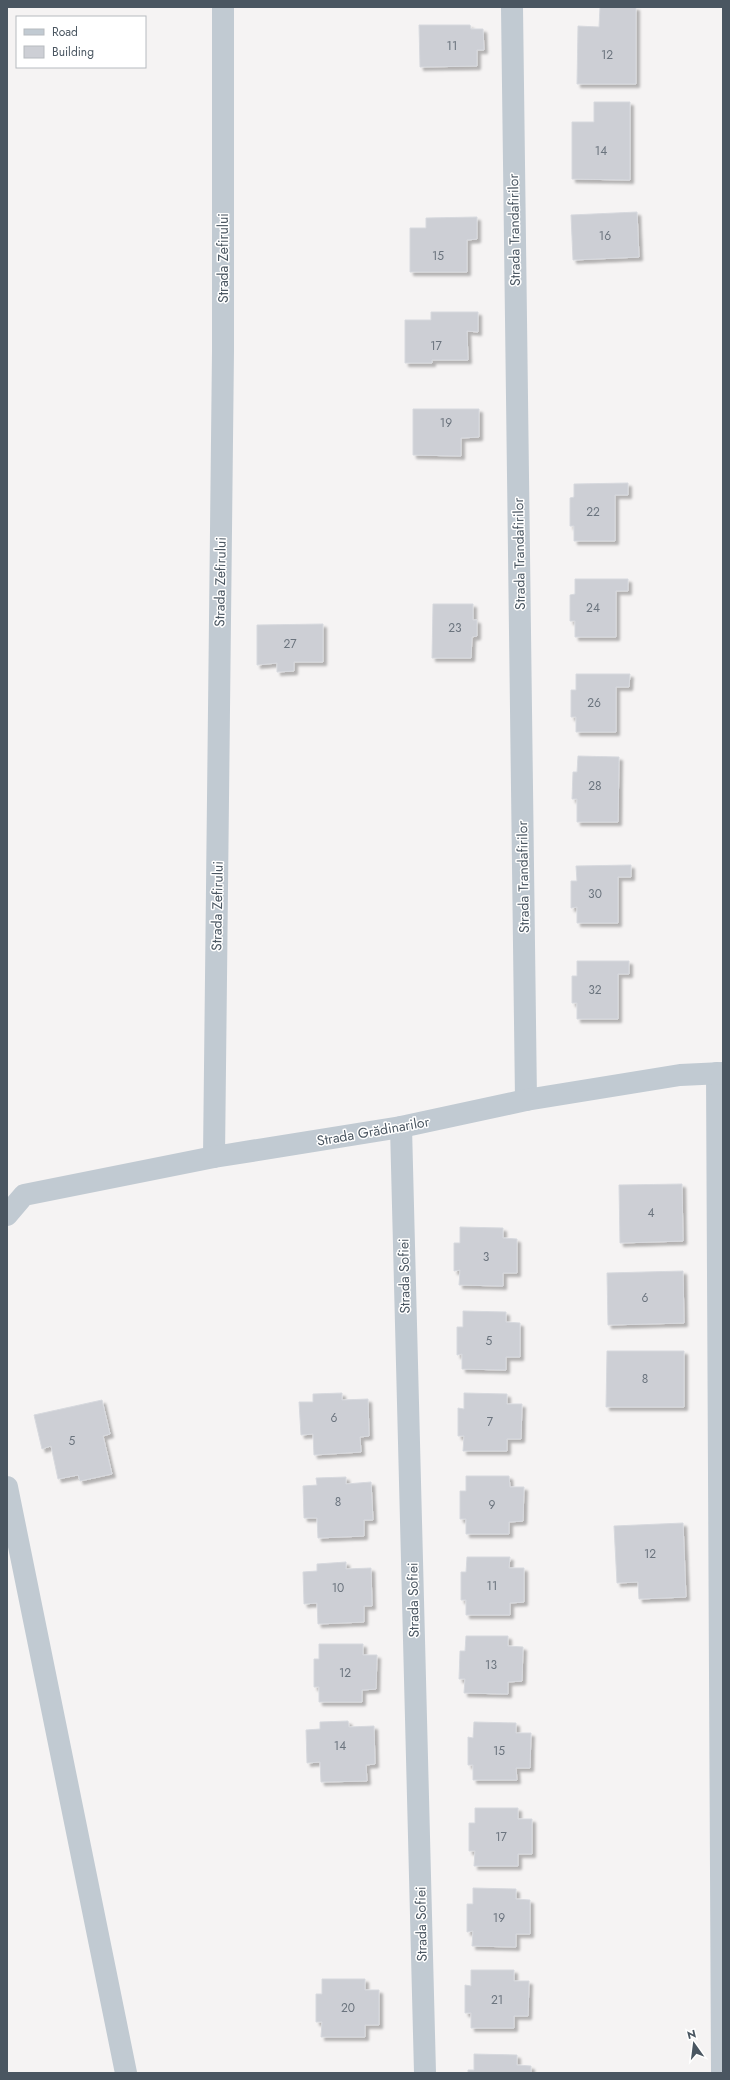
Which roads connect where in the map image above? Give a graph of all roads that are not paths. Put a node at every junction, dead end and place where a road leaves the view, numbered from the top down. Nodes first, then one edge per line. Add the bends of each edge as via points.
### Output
1 (223, 7) edge
2 (512, 7) edge
3 (720, 1073) edge
4 (526, 1100) junction
5 (401, 1127) junction
6 (214, 1158) junction
7 (7, 1214) edge
8 (7, 1487) edge
9 (126, 2073) edge
10 (424, 2073) edge
11 (722, 2073) edge

1 - 6 street, Strada Zefirului via 223,351
2 - 4 street, Strada Trandafirilor
3 - 4 street, Strada Grădinarilor via 680,1075
3 - 11 street
4 - 5 street, Strada Grădinarilor
5 - 6 street, Strada Grădinarilor
5 - 10 street, Strada Sofiei
6 - 7 street, Strada Grădinarilor via 24,1195
8 - 9 street

